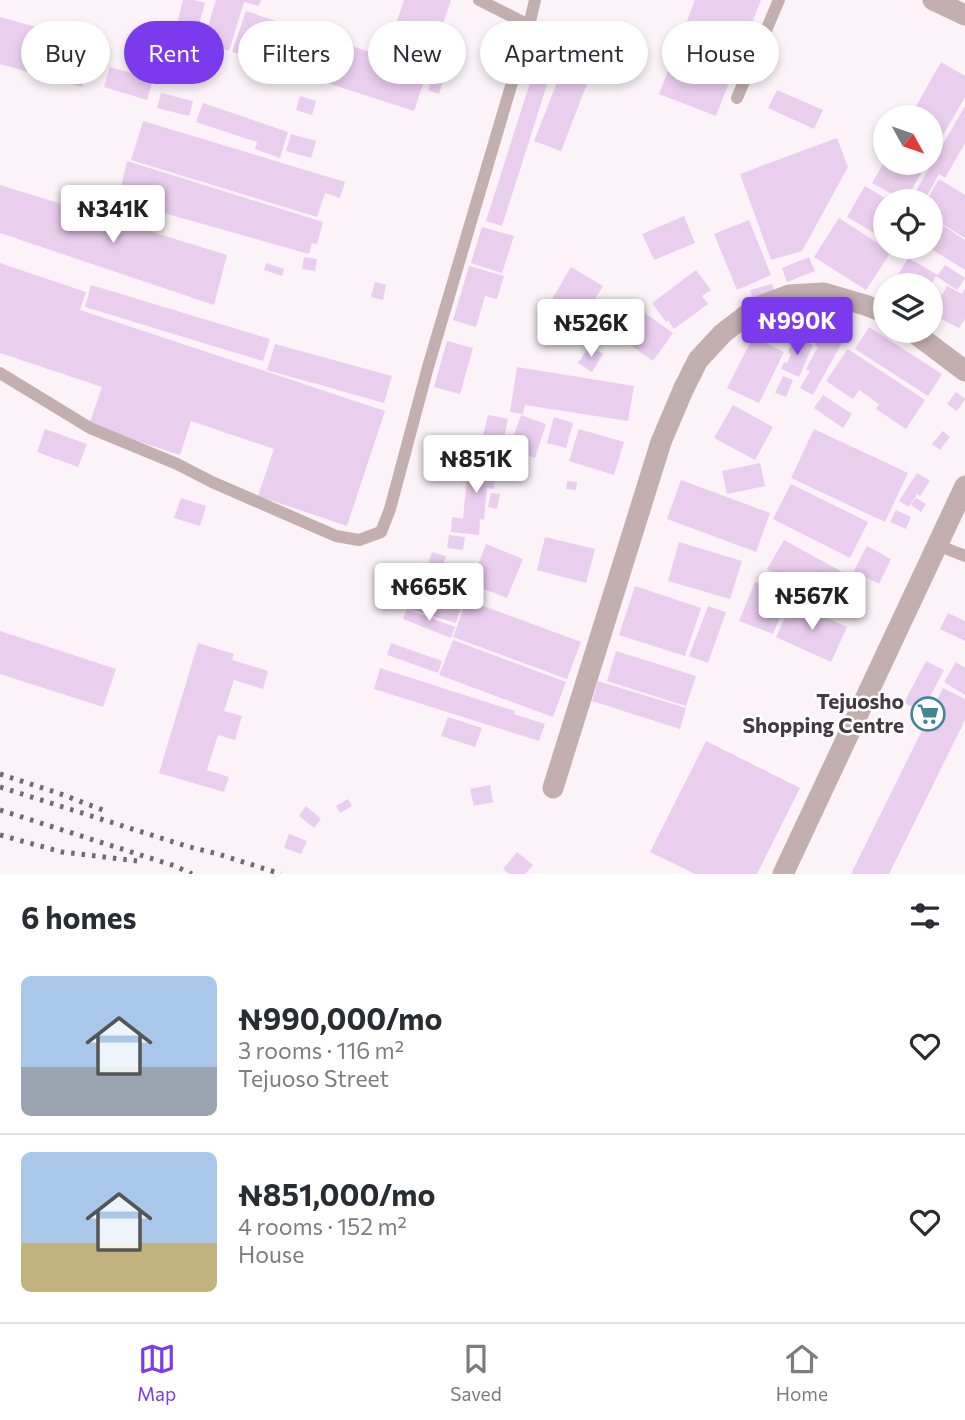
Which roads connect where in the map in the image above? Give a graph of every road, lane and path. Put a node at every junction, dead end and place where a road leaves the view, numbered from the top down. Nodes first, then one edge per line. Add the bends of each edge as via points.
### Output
1 (479, 0) edge
2 (535, 0) edge
3 (779, 0) edge
4 (521, 21) edge
5 (530, 21) edge
6 (512, 84) edge
7 (737, 98) dead end
8 (873, 308) edge
9 (928, 343) edge
10 (965, 372) edge
11 (0, 373) edge
12 (965, 486) edge
13 (937, 545) junction
14 (965, 556) edge
15 (553, 788) dead end
16 (783, 874) edge

1 - 4 lane
2 - 5 lane
3 - 7 lane
6 - 11 lane via 381,532 359,540 335,536 90,428
8 - 15 street via 824,293 789,295 757,307 698,360 661,442
9 - 10 street
12 - 13 street
13 - 14 lane
13 - 16 street

